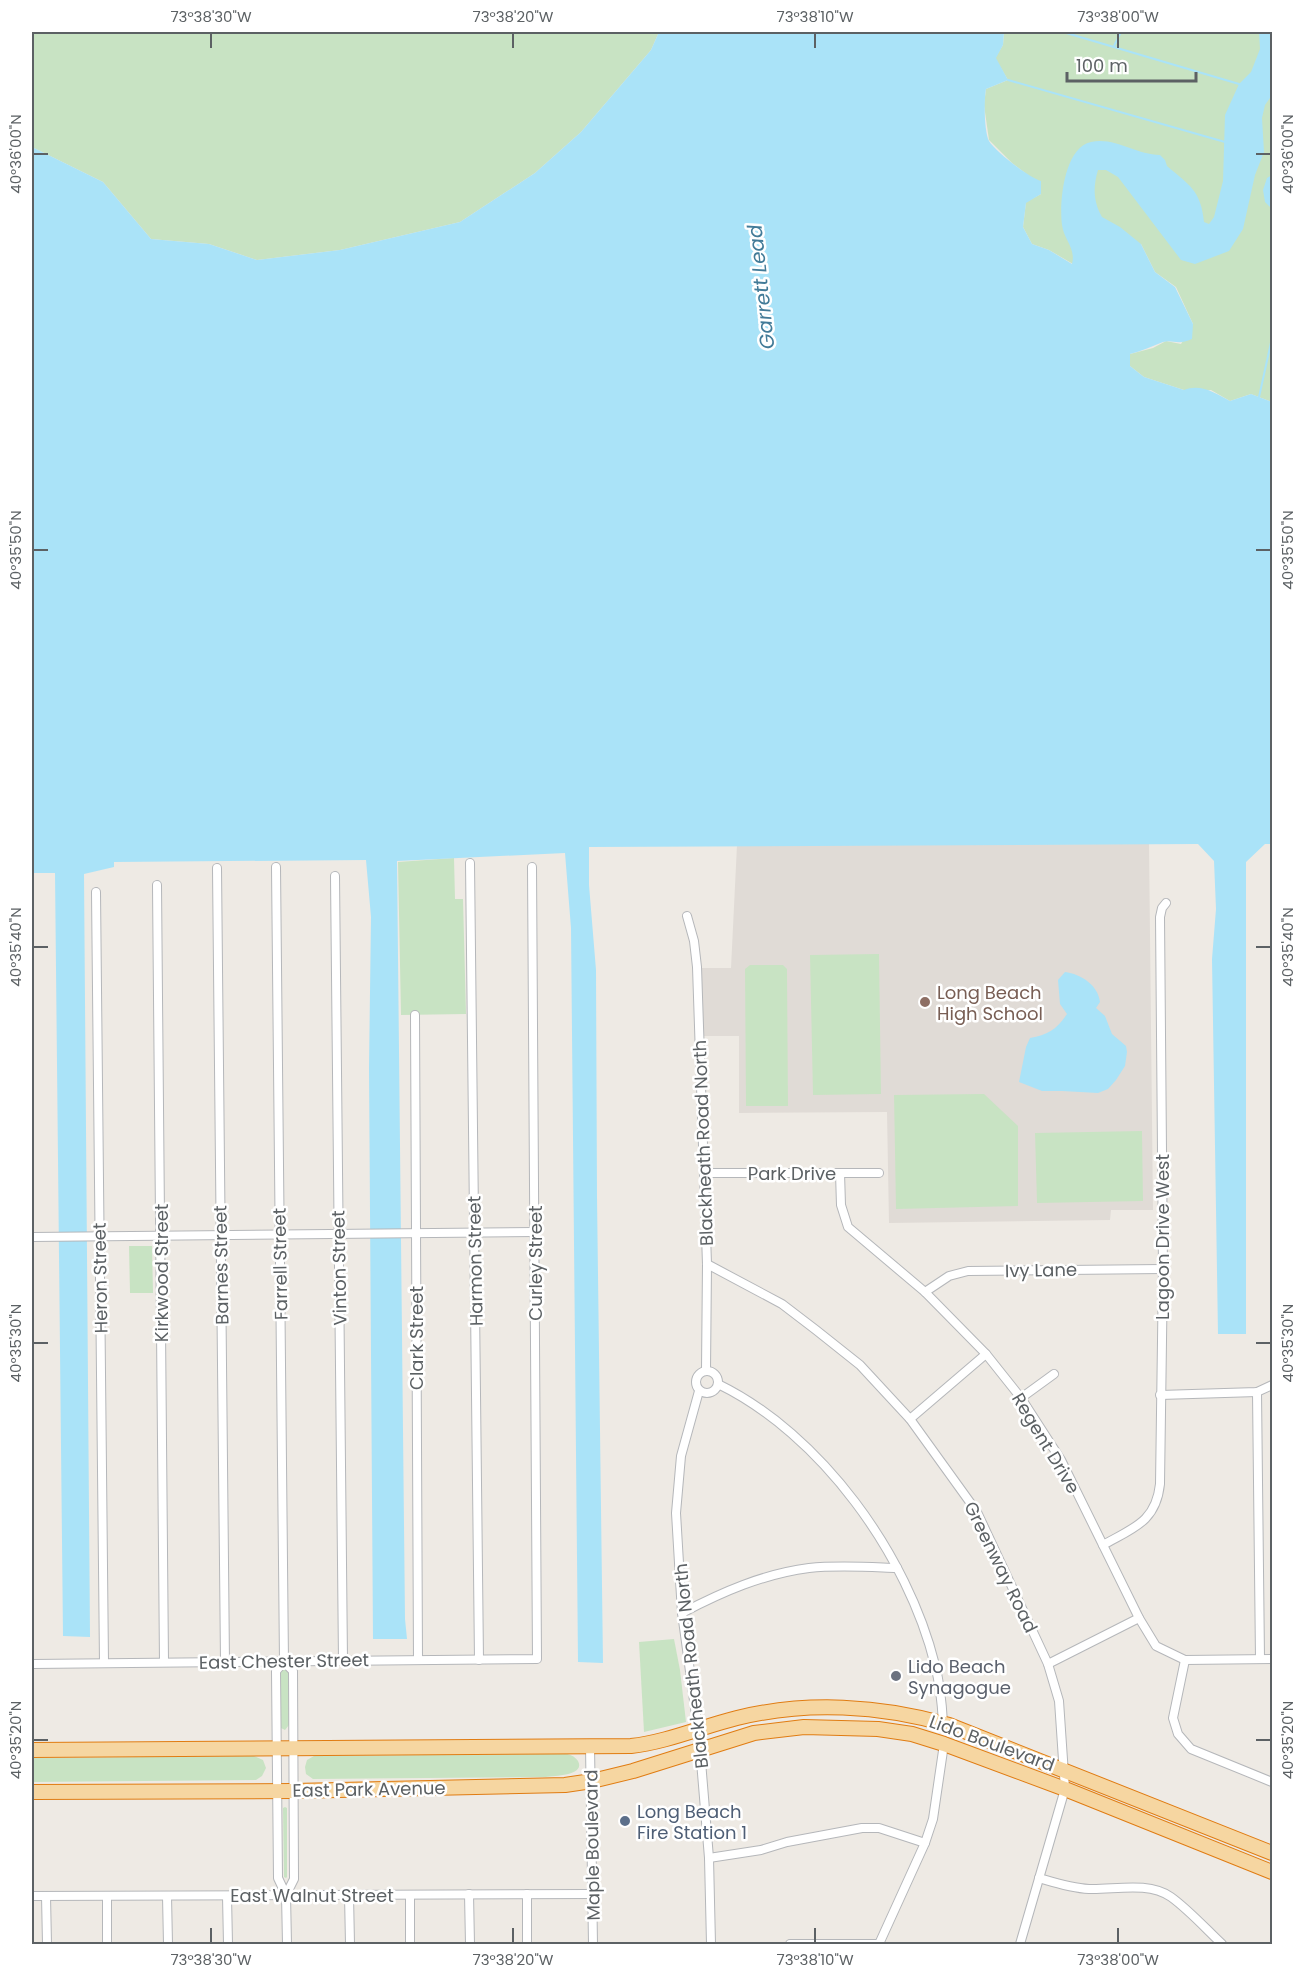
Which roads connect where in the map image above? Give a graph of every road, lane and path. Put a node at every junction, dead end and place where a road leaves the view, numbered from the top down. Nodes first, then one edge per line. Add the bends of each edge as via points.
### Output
1 (470, 862) dead end
2 (276, 867) dead end
3 (532, 867) dead end
4 (218, 868) dead end
5 (335, 876) dead end
6 (157, 885) dead end
7 (96, 892) dead end
8 (1166, 903) dead end
9 (687, 916) dead end
10 (415, 1015) dead end
11 (704, 1173) junction
12 (840, 1173) junction
13 (879, 1173) dead end
14 (535, 1232) junction
15 (411, 1233) junction
16 (475, 1233) junction
17 (339, 1234) junction
18 (161, 1235) junction
19 (220, 1235) junction
20 (280, 1235) junction
21 (96, 1236) junction
22 (32, 1237) edge
23 (706, 1264) junction
24 (1162, 1269) junction
25 (925, 1292) junction
26 (986, 1354) junction
27 (706, 1371) junction
28 (1054, 1374) dead end
29 (718, 1384) junction
30 (1272, 1385) edge
31 (699, 1391) junction
32 (1257, 1392) junction
33 (1160, 1395) junction
34 (1021, 1398) junction
35 (910, 1419) junction
36 (1103, 1545) junction
37 (897, 1568) junction
38 (682, 1613) junction
39 (1139, 1618) junction
40 (537, 1659) joint
41 (1260, 1659) junction
42 (1272, 1659) edge
43 (418, 1660) junction
44 (479, 1660) junction
45 (1185, 1660) junction
46 (343, 1661) junction
47 (164, 1662) junction
48 (225, 1662) junction
49 (284, 1662) junction
50 (104, 1663) junction
51 (32, 1664) edge
52 (1048, 1664) junction
53 (943, 1723) junction
54 (698, 1729) junction
55 (944, 1744) junction
56 (590, 1746) junction
57 (276, 1747) junction
58 (294, 1747) junction
59 (700, 1749) junction
60 (32, 1750) edge
61 (1063, 1769) junction
62 (591, 1781) junction
63 (1272, 1782) edge
64 (1065, 1789) junction
65 (276, 1791) junction
66 (293, 1791) junction
67 (32, 1792) edge
68 (925, 1843) junction
69 (1272, 1853) edge
70 (709, 1858) junction
71 (1272, 1872) edge
72 (1039, 1878) junction
73 (469, 1894) junction
74 (527, 1894) junction
75 (592, 1894) junction
76 (286, 1895) junction
77 (349, 1895) junction
78 (410, 1895) junction
79 (32, 1896) edge
80 (46, 1896) junction
81 (107, 1896) junction
82 (167, 1896) junction
83 (227, 1896) junction
84 (47, 1944) edge
85 (108, 1944) edge
86 (168, 1944) edge
87 (228, 1944) edge
88 (286, 1944) edge
89 (350, 1944) edge
90 (410, 1944) edge
91 (470, 1944) edge
92 (527, 1944) edge
93 (593, 1944) edge
94 (711, 1944) edge
95 (790, 1944) edge
96 (879, 1944) edge
97 (1020, 1944) edge
98 (1222, 1944) edge

1 - 16 street, Harmon Street
2 - 20 street, Farrell Street
3 - 14 street, Curley Street
4 - 19 street, Barnes Street
5 - 17 street, Vinton Street
6 - 18 street, Kirkwood Street
7 - 21 street, Heron Street
8 - 24 street, Lagoon Drive West via 1160,917
9 - 11 street, Blackheath Road North via 697,967
10 - 15 street, Clark Street
11 - 12 street, Park Drive
11 - 23 street, Blackheath Road North
12 - 13 street, Park Drive
12 - 25 street, Regent Drive via 841,1205 848,1227
14 - 16 street
14 - 40 street, Curley Street
15 - 16 street
15 - 17 street
15 - 43 street, Clark Street
16 - 44 street, Harmon Street
17 - 20 street
17 - 46 street, Vinton Street
18 - 19 street
18 - 21 street
18 - 47 street, Kirkwood Street
19 - 20 street
19 - 48 street, Barnes Street
20 - 49 street, Farrell Street
21 - 22 street
21 - 50 street, Heron Street
23 - 27 street, Blackheath Road North
23 - 35 street, Greenway Road via 782,1304 816,1329 860,1365
24 - 25 street, Ivy Lane via 968,1271 949,1276
24 - 33 street, Lagoon Drive West
25 - 26 street, Regent Drive
26 - 34 street, Regent Drive
26 - 35 street
27 - 29 street via 715,1375
27 - 31 street via 696,1380
28 - 34 street
29 - 31 street via 709,1394
29 - 37 street via 769,1415 814,1456 860,1509
30 - 32 street
31 - 38 street, Blackheath Road North via 681,1456 676,1513
32 - 33 street
32 - 41 street
33 - 36 street, Lagoon Drive West via 1160,1484 1156,1504 1143,1523
34 - 36 street, Regent Drive via 1061,1460
35 - 52 street, Greenway Road via 977,1512
36 - 39 street, Regent Drive
37 - 38 street via 825,1567 782,1573 734,1588
37 - 53 street via 931,1650
38 - 54 street, Blackheath Road North
39 - 45 street, Regent Drive via 1156,1646
39 - 52 street
40 - 44 street, East Chester Street
41 - 42 street, Regent Drive
41 - 45 street, Regent Drive
43 - 44 street, East Chester Street
43 - 46 street, East Chester Street
45 - 63 street via 1173,1718 1178,1734 1191,1749
46 - 49 street, East Chester Street
47 - 48 street, East Chester Street
47 - 50 street, East Chester Street
48 - 49 street, East Chester Street
49 - 57 street via 276,1671
49 - 58 street via 293,1671
50 - 51 street, East Chester Street
52 - 61 street, Greenway Road via 1059,1701
53 - 54 highway, Lido Boulevard via 868,1709 814,1708 752,1714
53 - 61 highway, Lido Boulevard
54 - 56 highway via 644,1745
54 - 59 street, Blackheath Road North
55 - 59 highway, Lido Boulevard via 878,1729 804,1726 754,1733
55 - 64 highway, Lido Boulevard
55 - 68 street via 936,1806
56 - 58 highway
56 - 62 street, Maple Boulevard
57 - 58 highway
57 - 60 highway
57 - 65 street
58 - 66 street
59 - 62 highway, East Park Avenue
59 - 70 street, Blackheath Road North
61 - 64 street, Greenway Road
61 - 69 highway, Lido Boulevard
62 - 66 highway, East Park Avenue via 564,1785
62 - 75 street, Maple Boulevard
64 - 71 highway, Lido Boulevard
64 - 72 street, Greenway Road
65 - 66 highway, East Park Avenue
65 - 67 highway, East Park Avenue
65 - 76 street via 278,1878
66 - 76 street via 294,1879
68 - 70 street via 879,1828 862,1828
68 - 96 street
70 - 94 street, Blackheath Road North
72 - 97 street, Greenway Road
72 - 98 street via 1070,1887 1139,1888 1170,1896
73 - 74 street, East Walnut Street
73 - 78 street, East Walnut Street
73 - 91 street
74 - 75 street, East Walnut Street
74 - 92 street
75 - 93 street, Maple Boulevard
76 - 77 street, East Walnut Street
76 - 83 street, East Walnut Street
76 - 88 street
77 - 78 street, East Walnut Street
77 - 89 street
78 - 90 street
79 - 80 street, East Walnut Street
80 - 81 street, East Walnut Street
80 - 84 street
81 - 82 street, East Walnut Street
81 - 85 street
82 - 83 street, East Walnut Street
82 - 86 street
83 - 87 street
95 - 96 street

